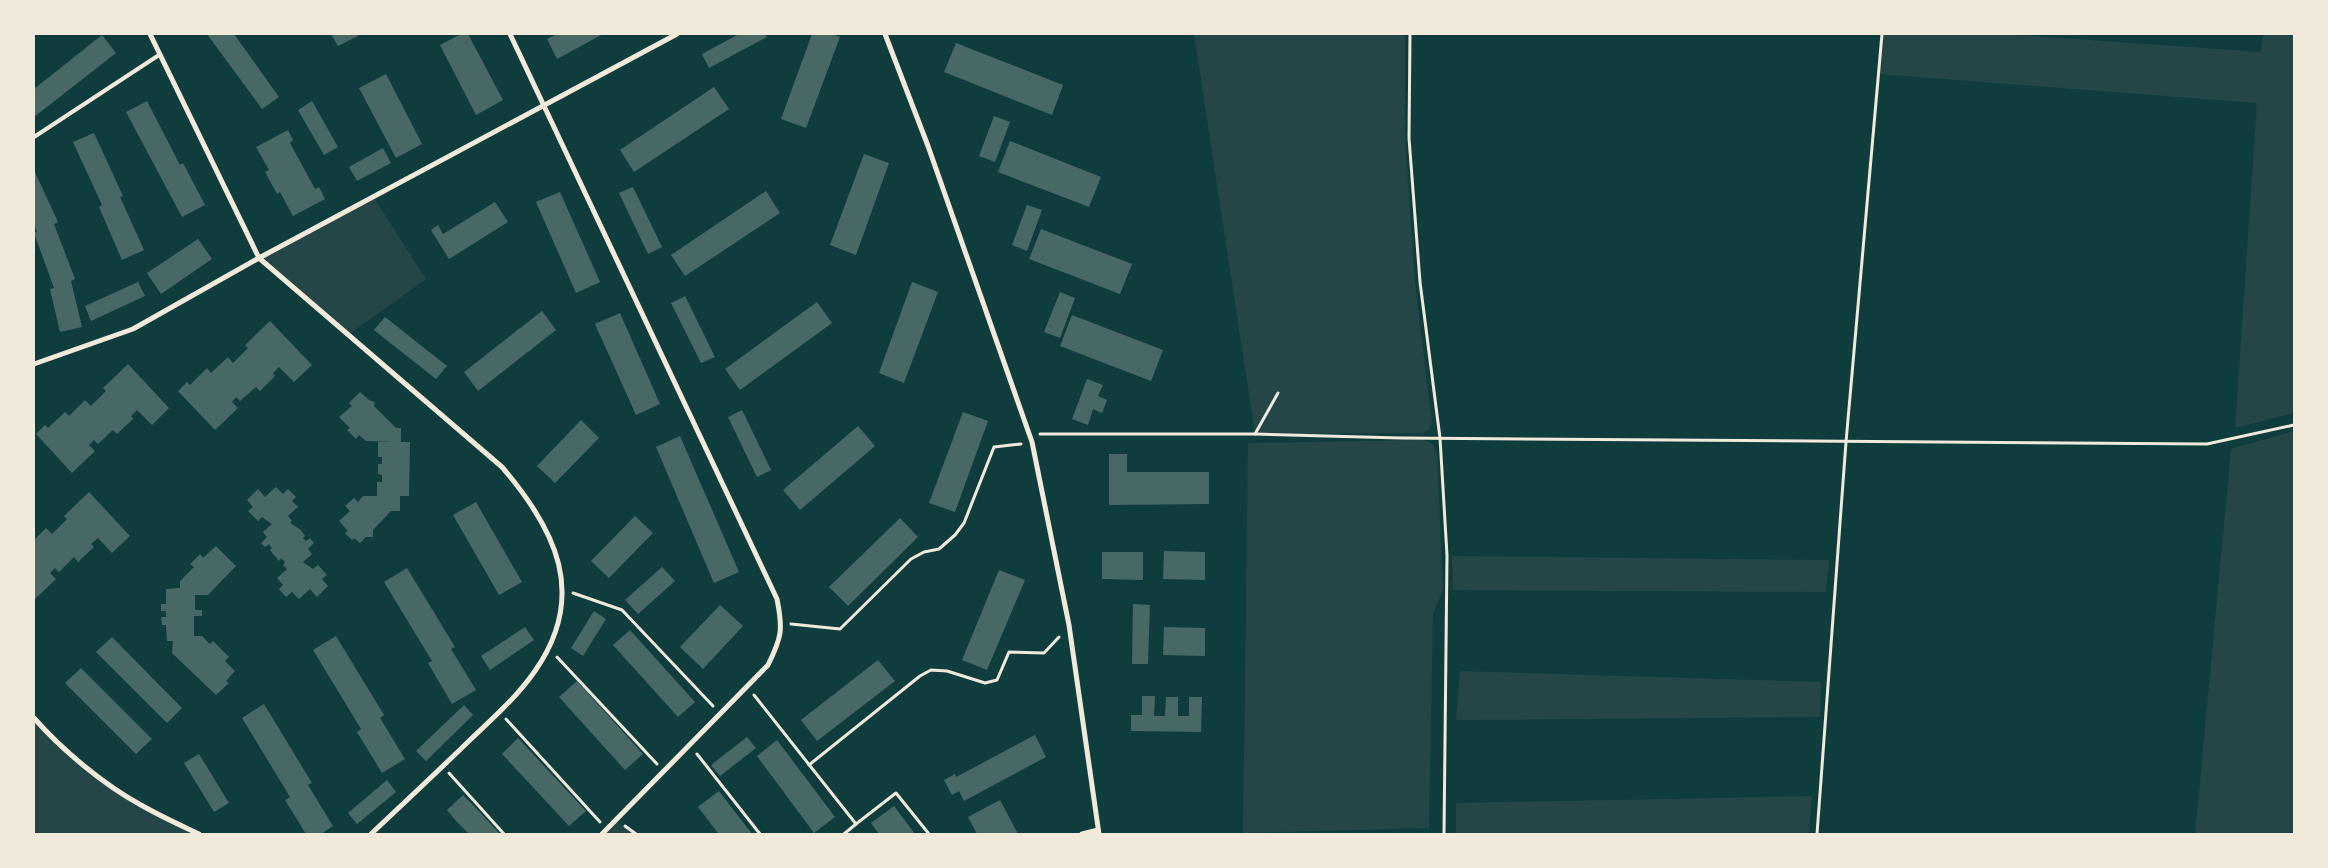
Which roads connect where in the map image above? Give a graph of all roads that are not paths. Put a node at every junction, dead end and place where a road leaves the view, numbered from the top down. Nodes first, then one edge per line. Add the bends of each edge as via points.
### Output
1 (150, 34) edge
2 (510, 34) edge
3 (677, 34) edge
4 (885, 34) edge
5 (159, 55) junction
6 (544, 104) junction
7 (34, 138) edge
8 (259, 258) junction
9 (34, 364) edge
10 (34, 718) edge
11 (1098, 832) edge
12 (199, 834) edge
13 (370, 834) edge
14 (602, 834) edge
15 (1082, 834) edge

1 - 5 street
2 - 6 street
3 - 6 street
4 - 11 street via 1032,442 1069,625
5 - 7 lane
5 - 8 street
6 - 8 street
6 - 14 street via 777,599 782,623 778,644 768,665
8 - 9 street via 132,328
8 - 13 street via 502,467 524,492 547,528 559,560 563,590 560,615 553,640 534,672 500,712
10 - 12 street via 115,789
11 - 15 street

